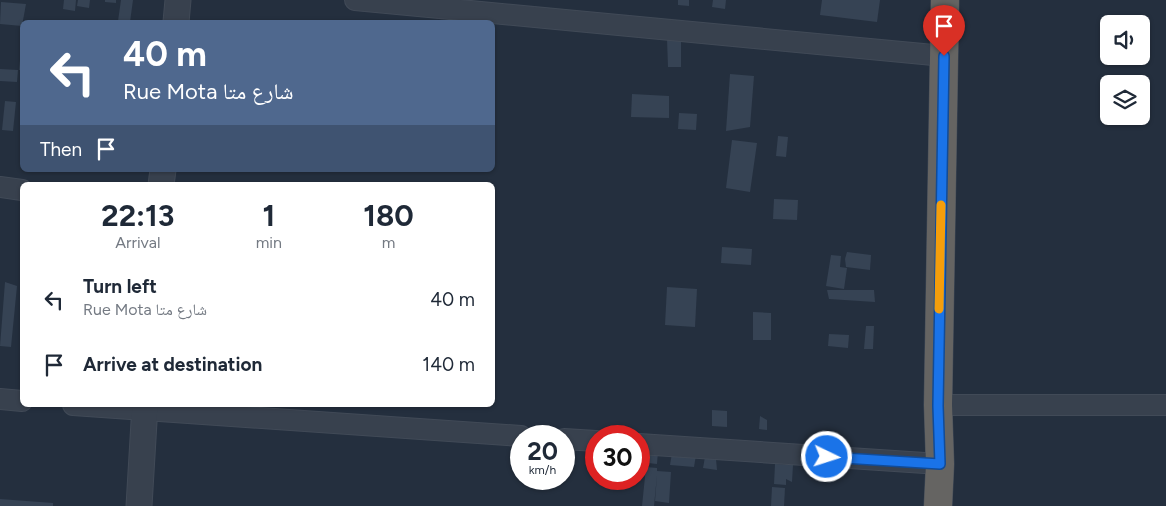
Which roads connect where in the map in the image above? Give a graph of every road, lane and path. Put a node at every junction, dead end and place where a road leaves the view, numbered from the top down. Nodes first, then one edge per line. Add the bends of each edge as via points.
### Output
1 (178, 0) edge
2 (355, 0) edge
3 (945, 0) edge
4 (176, 20) edge
5 (944, 56) junction
6 (0, 187) edge
7 (20, 190) edge
8 (0, 399) edge
9 (20, 401) edge
10 (1166, 405) edge
11 (938, 406) junction
12 (121, 407) edge
13 (145, 408) edge
14 (510, 435) edge
15 (650, 445) edge
16 (940, 464) junction
17 (139, 506) edge
18 (938, 506) edge

1 - 4 street
2 - 5 street
3 - 5 highway
5 - 11 highway
6 - 7 street
8 - 9 street
10 - 11 street
11 - 16 highway
12 - 13 street
13 - 14 street
13 - 17 street
15 - 16 street
16 - 18 highway

